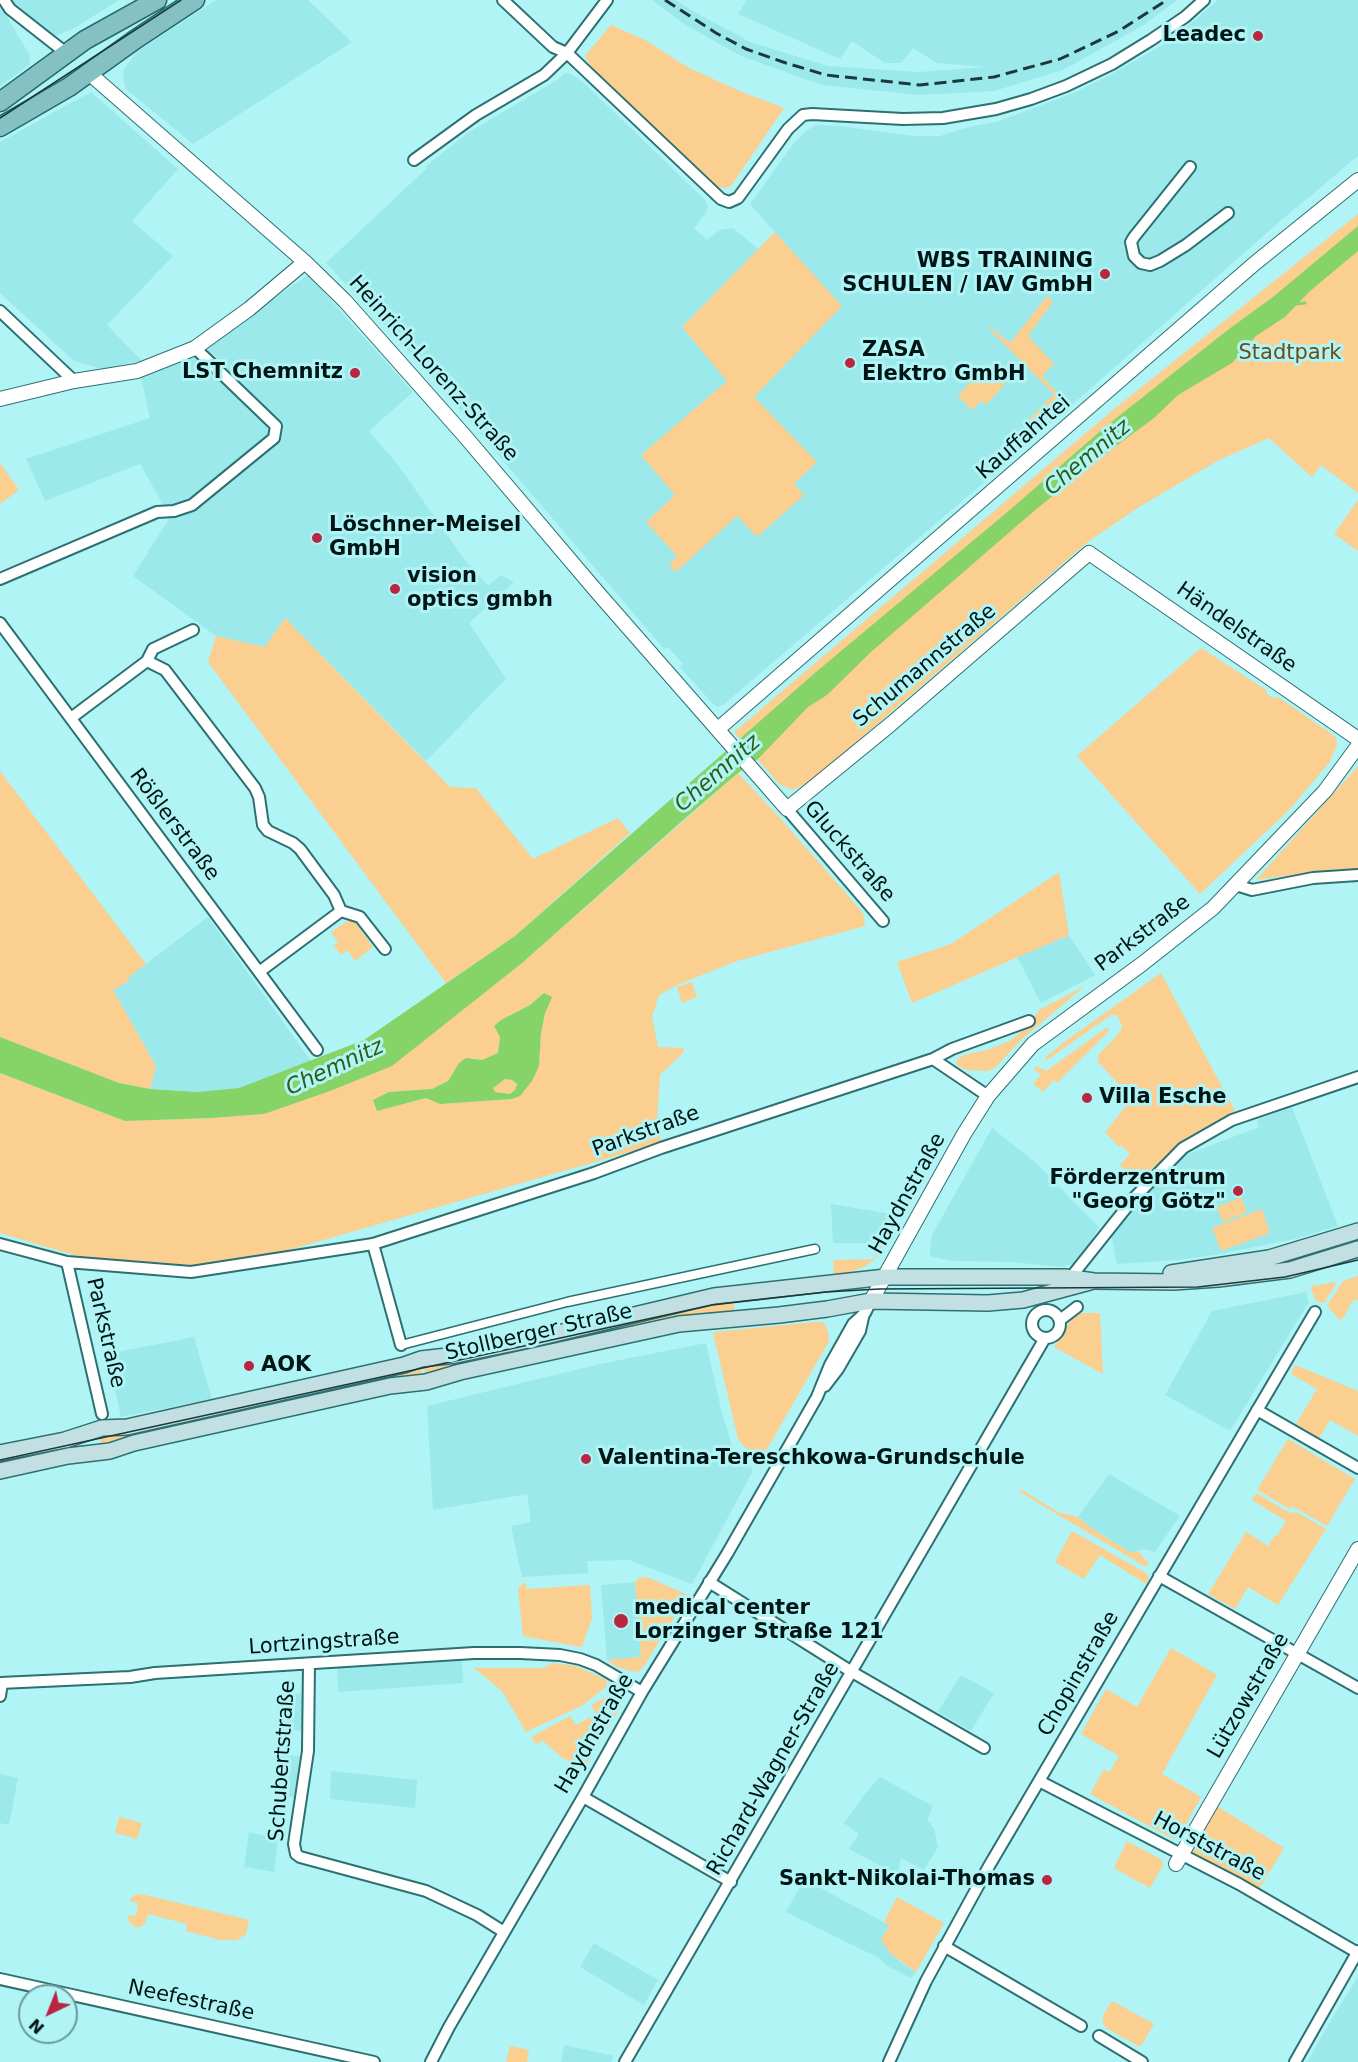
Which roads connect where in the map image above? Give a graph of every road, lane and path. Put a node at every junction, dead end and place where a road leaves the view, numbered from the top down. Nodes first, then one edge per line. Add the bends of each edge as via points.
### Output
1 (4, 0) edge
2 (156, 0) edge
3 (195, 0) edge
4 (503, 0) edge
5 (607, 0) edge
6 (1204, 0) edge
7 (66, 53) junction
8 (567, 53) junction
9 (89, 73) junction
10 (0, 102) edge
11 (0, 127) edge
12 (414, 160) dead end
13 (1190, 167) dead end
14 (1358, 180) edge
15 (1228, 213) dead end
16 (305, 262) junction
17 (0, 310) edge
18 (195, 348) junction
19 (75, 381) junction
20 (0, 399) edge
21 (1089, 554) joint
22 (0, 579) edge
23 (0, 623) edge
24 (192, 630) dead end
25 (147, 661) junction
26 (70, 718) junction
27 (718, 729) junction
28 (1358, 739) edge
29 (1358, 746) edge
30 (787, 809) junction
31 (1358, 875) edge
32 (1236, 885) junction
33 (341, 911) junction
34 (883, 921) dead end
35 (385, 950) dead end
36 (260, 972) junction
37 (1029, 1021) dead end
38 (317, 1050) dead end
39 (933, 1059) junction
40 (1358, 1077) edge
41 (988, 1096) junction
42 (1358, 1231) edge
43 (0, 1244) edge
44 (373, 1244) junction
45 (815, 1249) dead end
46 (1358, 1249) edge
47 (67, 1262) junction
48 (886, 1277) junction
49 (1071, 1277) junction
50 (1094, 1281) junction
51 (1141, 1281) junction
52 (868, 1307) junction
53 (1077, 1307) dead end
54 (1315, 1312) dead end
55 (1060, 1320) junction
56 (1045, 1338) junction
57 (401, 1345) joint
58 (1257, 1410) junction
59 (102, 1414) dead end
60 (0, 1453) edge
61 (1358, 1468) edge
62 (0, 1471) edge
63 (1358, 1549) edge
64 (1159, 1576) junction
65 (709, 1582) junction
66 (1298, 1653) junction
67 (309, 1664) junction
68 (852, 1672) junction
69 (1, 1683) edge
70 (1358, 1688) edge
71 (642, 1692) junction
72 (0, 1696) edge
73 (984, 1748) dead end
74 (1039, 1781) junction
75 (584, 1797) junction
76 (1179, 1859) junction
77 (731, 1882) junction
78 (504, 1932) junction
79 (944, 1946) junction
80 (1358, 1952) edge
81 (0, 1979) edge
82 (1081, 2026) dead end
83 (1099, 2036) dead end
84 (374, 2062) edge
85 (431, 2062) edge
86 (625, 2062) edge
87 (889, 2062) edge
88 (1142, 2062) edge
89 (1295, 2062) edge

1 - 7 street, Heinrich-Lorenz-Straße
2 - 7 main road
3 - 9 main road
4 - 8 street via 553,46
5 - 8 street
6 - 8 street via 1185,17 1112,64 1005,107 943,118 803,116 788,129 738,198 729,202 721,199
7 - 9 main road, Heinrich-Lorenz-Straße
7 - 10 main road
8 - 12 street via 544,75 476,115
9 - 11 main road
9 - 16 street, Heinrich-Lorenz-Straße
13 - 15 street via 1134,237 1134,256 1140,263 1150,265 1160,261
14 - 27 street, Kauffahrtei via 1254,264
16 - 18 street
16 - 27 street, Heinrich-Lorenz-Straße via 382,342
17 - 19 street
18 - 19 street via 137,371
18 - 22 street via 276,426 274,438 192,505 158,512
19 - 20 street
21 - 28 street, Händelstraße
21 - 30 street, Schumannstraße
23 - 26 street, Rößlerstraße
24 - 25 street via 153,649
25 - 26 street
25 - 33 street via 165,670 255,788 263,825 300,849
26 - 36 street, Rößlerstraße
27 - 30 street, Heinrich-Lorenz-Straße
29 - 32 street, Parkstraße via 1325,791
30 - 34 street, Gluckstraße
31 - 32 street via 1312,878 1252,890
32 - 41 street, Parkstraße via 1142,964 1033,1044
33 - 35 street via 360,917
33 - 36 street
36 - 38 street, Rößlerstraße
37 - 39 street, Parkstraße
39 - 41 street
39 - 44 street, Parkstraße
40 - 49 street via 1232,1120 1184,1148 1134,1198
41 - 48 street, Haydnstraße
42 - 51 main road, Stollberger Straße via 1269,1258
43 - 47 street, Parkstraße
44 - 47 street, Parkstraße via 191,1272
44 - 57 street
45 - 57 street via 567,1302
46 - 51 main road, Stollberger Straße via 1290,1270 1196,1281
47 - 59 street, Parkstraße
48 - 49 main road, Stollberger Straße
48 - 52 street, Haydnstraße
48 - 60 main road, Stollberger Straße via 714,1296 533,1339 421,1359
49 - 50 main road, Stollberger Straße
50 - 51 main road, Stollberger Straße
50 - 52 main road, Stollberger Straße via 1023,1300
52 - 62 main road, Stollberger Straße via 679,1324 110,1451
52 - 65 street, Haydnstraße via 853,1324 817,1397
53 - 55 street, Richard-Wagner-Straße
54 - 58 street, Chopinstraße
55 - 56 street, Richard-Wagner-Straße via 1056,1335
55 - 56 street via 1047,1309 1034,1315 1034,1331
56 - 68 street, Richard-Wagner-Straße
58 - 61 street
58 - 64 street, Chopinstraße
63 - 66 street, Lützowstraße
64 - 66 street
64 - 74 street, Chopinstraße
65 - 68 street
65 - 71 street, Haydnstraße
66 - 70 street
66 - 76 street, Lützowstraße
67 - 69 street, Lortzingstraße
67 - 71 street, Lortzingstraße via 474,1653 560,1655 596,1665
67 - 78 street, Schubertstraße via 308,1751 294,1844 296,1854 432,1893
68 - 73 street
68 - 77 street, Richard-Wagner-Straße
69 - 72 street
71 - 75 street, Haydnstraße
74 - 76 street, Horststraße
74 - 79 street, Chopinstraße
75 - 77 street
75 - 78 street, Haydnstraße
76 - 80 street, Horststraße
77 - 86 street, Richard-Wagner-Straße
78 - 85 street, Haydnstraße
79 - 82 street
79 - 87 street, Chopinstraße
80 - 89 street
81 - 84 street, Neefestraße
83 - 88 street

